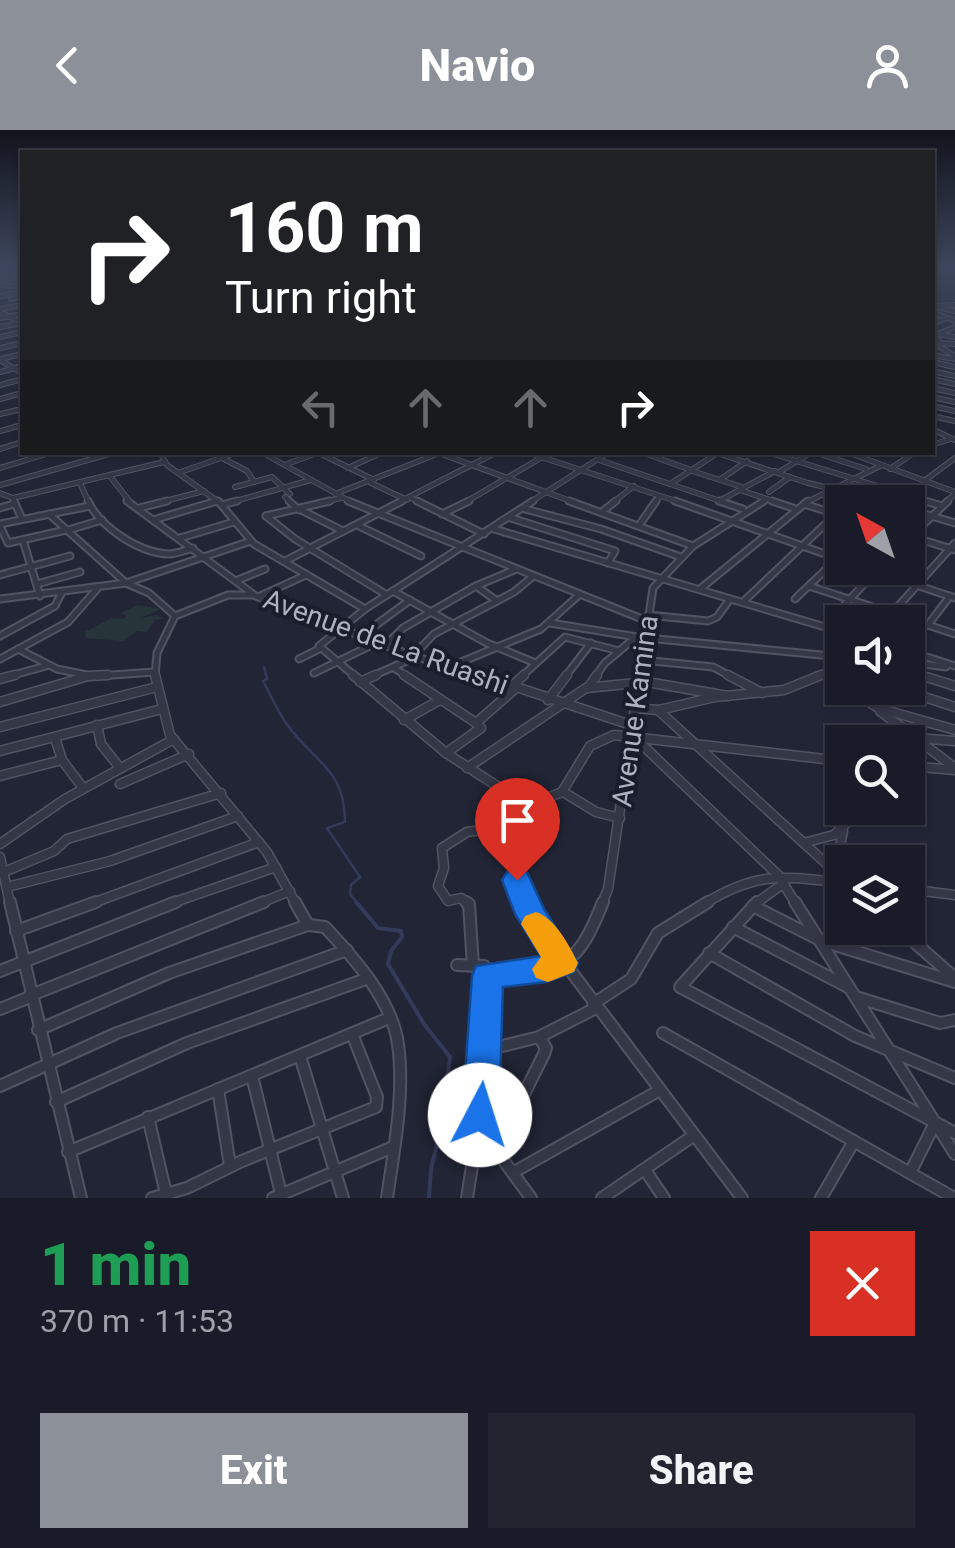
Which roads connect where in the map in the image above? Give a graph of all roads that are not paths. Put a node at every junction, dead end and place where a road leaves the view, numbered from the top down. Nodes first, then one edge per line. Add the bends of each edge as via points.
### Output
1 (8, 316) edge
2 (945, 316) edge
3 (948, 318) junction
4 (20, 322) edge
5 (935, 323) edge
6 (955, 324) edge
7 (935, 334) edge
8 (955, 341) edge
9 (935, 343) edge
10 (955, 356) edge
11 (0, 360) edge
12 (15, 368) junction
13 (0, 372) edge
14 (20, 372) edge
15 (43, 455) edge
16 (105, 455) edge
17 (161, 455) edge
18 (230, 455) edge
19 (267, 455) edge
20 (313, 455) edge
21 (322, 455) edge
22 (368, 455) edge
23 (378, 455) edge
24 (432, 455) edge
25 (443, 455) edge
26 (491, 455) edge
27 (534, 455) edge
28 (546, 455) edge
29 (604, 455) edge
30 (648, 455) edge
31 (712, 455) edge
32 (723, 455) edge
33 (776, 455) edge
34 (808, 455) edge
35 (822, 455) edge
36 (853, 455) edge
37 (869, 455) edge
38 (911, 455) edge
39 (222, 458) junction
40 (372, 458) junction
41 (542, 458) junction
42 (955, 458) edge
43 (598, 459) junction
44 (863, 459) junction
45 (747, 461) junction
46 (164, 462) junction
47 (798, 462) junction
48 (286, 465) junction
49 (472, 465) junction
50 (880, 466) junction
51 (0, 468) edge
52 (348, 468) junction
53 (889, 469) junction
54 (581, 470) junction
55 (824, 470) junction
56 (868, 470) junction
57 (692, 471) junction
58 (777, 472) junction
59 (177, 474) junction
60 (110, 475) junction
61 (790, 477) junction
62 (846, 477) junction
63 (509, 478) junction
64 (312, 480) junction
65 (720, 480) junction
66 (372, 481) junction
67 (80, 482) junction
68 (254, 482) junction
69 (806, 482) junction
70 (923, 482) junction
71 (670, 484) junction
72 (0, 485) edge
73 (832, 485) edge
74 (634, 486) junction
75 (825, 486) edge
76 (236, 487) dead end
77 (741, 489) junction
78 (825, 489) edge
79 (550, 491) junction
80 (204, 492) junction
81 (0, 493) edge
82 (286, 493) junction
83 (955, 493) edge
84 (338, 496) junction
85 (660, 496) junction
86 (768, 496) junction
87 (409, 499) junction
88 (14, 501) junction
89 (720, 501) junction
90 (220, 503) junction
91 (802, 503) junction
92 (585, 504) junction
93 (90, 506) junction
94 (942, 506) junction
95 (0, 508) edge
96 (138, 508) junction
97 (794, 508) junction
98 (523, 509) junction
99 (301, 510) junction
100 (603, 510) junction
101 (745, 510) junction
102 (825, 510) edge
103 (48, 514) junction
104 (375, 514) junction
105 (442, 514) junction
106 (925, 514) edge
107 (932, 516) junction
108 (510, 518) junction
109 (22, 520) junction
110 (102, 520) junction
111 (154, 520) junction
112 (570, 521) junction
113 (728, 521) junction
114 (234, 522) junction
115 (925, 522) edge
116 (955, 523) edge
117 (356, 524) junction
118 (640, 524) junction
119 (0, 525) edge
120 (825, 526) edge
121 (492, 529) junction
122 (66, 530) junction
123 (343, 531) junction
124 (764, 533) junction
125 (486, 534) junction
126 (179, 538) junction
127 (23, 540) junction
128 (251, 541) junction
129 (925, 541) edge
130 (693, 546) junction
131 (800, 546) junction
132 (953, 547) edge
133 (193, 548) junction
134 (313, 548) junction
135 (462, 549) junction
136 (825, 553) edge
137 (70, 556) dead end
138 (421, 556) dead end
139 (206, 557) junction
140 (681, 557) junction
141 (284, 561) junction
142 (608, 563) junction
143 (33, 568) junction
144 (265, 569) dead end
145 (514, 570) junction
146 (80, 572) dead end
147 (825, 572) edge
148 (0, 575) edge
149 (306, 575) junction
150 (532, 577) junction
151 (925, 577) edge
152 (660, 578) junction
153 (237, 581) junction
154 (126, 583) junction
155 (37, 584) junction
156 (864, 585) edge
157 (917, 585) joint
158 (476, 586) junction
159 (809, 586) junction
160 (98, 588) junction
161 (699, 590) junction
162 (62, 592) junction
163 (390, 593) junction
164 (579, 595) junction
165 (40, 596) junction
166 (256, 596) junction
167 (953, 597) edge
168 (0, 599) edge
169 (730, 599) junction
170 (410, 600) junction
171 (796, 600) dead end
172 (850, 600) junction
173 (497, 601) junction
174 (742, 603) junction
175 (845, 605) edge
176 (865, 605) edge
177 (899, 605) edge
178 (364, 609) junction
179 (430, 611) junction
180 (175, 616) junction
181 (647, 618) junction
182 (452, 623) junction
183 (550, 623) junction
184 (925, 624) edge
185 (928, 625) junction
186 (825, 627) edge
187 (336, 630) junction
188 (955, 634) edge
189 (0, 636) edge
190 (360, 637) junction
191 (641, 637) junction
192 (590, 643) junction
193 (381, 644) junction
194 (18, 648) junction
195 (321, 648) junction
196 (500, 649) junction
197 (620, 651) junction
198 (825, 655) edge
199 (412, 656) junction
200 (925, 657) edge
201 (0, 659) edge
202 (299, 659) dead end
203 (642, 660) junction
204 (338, 662) junction
205 (534, 662) junction
206 (48, 665) junction
207 (925, 665) edge
208 (955, 666) edge
209 (394, 668) junction
210 (448, 668) junction
211 (154, 672) junction
212 (825, 672) edge
213 (314, 673) dead end
214 (88, 676) junction
215 (925, 678) edge
216 (0, 680) edge
217 (638, 682) junction
218 (360, 683) junction
219 (955, 686) edge
220 (157, 687) junction
221 (514, 687) junction
222 (588, 688) junction
223 (763, 693) junction
224 (728, 696) junction
225 (925, 697) edge
226 (440, 700) junction
227 (548, 700) junction
228 (0, 702) edge
229 (561, 704) junction
230 (874, 705) edge
231 (955, 707) edge
232 (634, 708) junction
233 (878, 708) junction
234 (162, 709) junction
235 (658, 710) junction
236 (404, 720) junction
237 (476, 723) junction
238 (900, 725) edge
239 (97, 726) junction
240 (0, 727) edge
241 (955, 730) edge
242 (631, 732) junction
243 (55, 738) junction
244 (174, 739) junction
245 (925, 739) edge
246 (955, 741) edge
247 (698, 744) junction
248 (925, 745) edge
249 (0, 750) edge
250 (446, 753) junction
251 (189, 754) junction
252 (825, 759) edge
253 (62, 760) junction
254 (925, 767) edge
255 (120, 768) junction
256 (467, 768) junction
257 (955, 769) edge
258 (0, 776) edge
259 (120, 784) dead end
260 (83, 789) junction
261 (222, 793) junction
262 (565, 794) junction
263 (510, 798) junction
264 (238, 816) junction
265 (620, 818) junction
266 (846, 826) joint
267 (498, 828) junction
268 (259, 842) junction
269 (805, 842) junction
270 (0, 844) edge
271 (839, 845) edge
272 (0, 857) edge
273 (825, 861) edge
274 (276, 866) junction
275 (4, 872) junction
276 (825, 878) edge
277 (782, 879) junction
278 (7, 888) junction
279 (290, 891) junction
280 (925, 892) edge
281 (955, 896) edge
282 (753, 906) junction
283 (13, 915) junction
284 (0, 920) edge
285 (314, 925) junction
286 (733, 927) junction
287 (16, 931) junction
288 (822, 940) junction
289 (917, 945) edge
290 (346, 950) junction
291 (708, 952) junction
292 (562, 963) junction
293 (23, 964) junction
294 (457, 965) dead end
295 (473, 966) junction
296 (0, 971) edge
297 (488, 976) junction
298 (367, 979) junction
299 (955, 980) edge
300 (850, 987) junction
301 (30, 996) junction
302 (856, 997) junction
303 (594, 1006) junction
304 (0, 1009) edge
305 (389, 1018) junction
306 (955, 1020) edge
307 (38, 1030) junction
308 (663, 1033) dead end
309 (352, 1034) junction
310 (538, 1037) junction
311 (486, 1050) junction
312 (892, 1054) junction
313 (300, 1056) junction
314 (47, 1064) junction
315 (252, 1076) junction
316 (955, 1078) edge
317 (0, 1086) edge
318 (218, 1089) junction
319 (660, 1090) junction
320 (56, 1102) junction
321 (148, 1118) junction
322 (936, 1126) junction
323 (322, 1131) junction
324 (955, 1133) edge
325 (694, 1136) junction
326 (854, 1141) junction
327 (393, 1147) junction
328 (476, 1147) junction
329 (68, 1152) junction
330 (495, 1152) junction
331 (268, 1153) junction
332 (955, 1154) edge
333 (230, 1166) junction
334 (335, 1170) junction
335 (645, 1170) junction
336 (514, 1172) junction
337 (910, 1173) junction
338 (166, 1196) edge
339 (278, 1196) edge
340 (81, 1198) edge
341 (152, 1198) edge
342 (342, 1198) edge
343 (387, 1198) edge
344 (467, 1198) edge
345 (531, 1198) edge
346 (602, 1198) edge
347 (664, 1198) edge
348 (742, 1198) edge
349 (821, 1198) edge
350 (954, 1198) edge

1 - 4 street
2 - 3 street
3 - 5 street
3 - 6 street
6 - 7 street
7 - 8 street
7 - 9 street
8 - 9 street
9 - 10 street
11 - 12 street
12 - 13 street
12 - 14 street
15 - 51 street
16 - 72 street
17 - 46 street
18 - 39 street
19 - 48 street
20 - 48 street
21 - 52 street
22 - 40 street
23 - 40 street
24 - 66 street
25 - 49 street
26 - 49 street
27 - 41 street
28 - 41 street
29 - 43 street
30 - 57 street
31 - 57 street
32 - 45 street
33 - 47 street
34 - 47 street
35 - 56 street
36 - 44 street
37 - 44 street
38 - 53 street
39 - 59 street
39 - 68 street
40 - 52 street
41 - 54 street
41 - 63 street
42 - 70 street
43 - 54 street
43 - 71 street
44 - 50 street
45 - 58 street
45 - 65 street
46 - 59 street
46 - 60 street
47 - 55 street
47 - 58 street
48 - 64 street
49 - 63 street
49 - 87 street
50 - 53 street
50 - 56 street
52 - 66 street
53 - 70 street
54 - 74 street
54 - 79 street
55 - 62 street
55 - 69 street
56 - 62 street
57 - 65 street
57 - 71 street
58 - 61 street
58 - 77 street
59 - 80 street
60 - 67 street
60 - 96 street
61 - 69 street
61 - 86 street, Avenue Kamina
62 - 73 street
62 - 94 street
63 - 79 street
63 - 105 street
64 - 82 street
64 - 84 street
65 - 77 street
66 - 84 street
66 - 87 street
67 - 88 street
67 - 93 street
68 - 76 street
68 - 82 street via 273,478
69 - 75 street
70 - 83 street
71 - 89 street
74 - 85 street
74 - 100 street
77 - 86 street
77 - 89 street
78 - 91 street
79 - 92 street
79 - 98 street
80 - 90 street
80 - 96 street
81 - 88 street
82 - 90 street
82 - 99 street
83 - 94 street
84 - 99 street
84 - 104 street
85 - 113 street
85 - 118 street
86 - 97 street
86 - 101 street, Avenue Kamina
87 - 104 street
87 - 105 street
88 - 95 street
88 - 109 street
89 - 101 street
90 - 111 street
90 - 114 street
91 - 97 street
91 - 102 street
92 - 100 street
92 - 112 street
93 - 103 street
93 - 110 street
94 - 107 street
96 - 111 street
97 - 124 street
98 - 108 street
98 - 112 street
99 - 123 street
99 - 134 street via 266,517
100 - 118 street
101 - 113 street, Avenue Kamina
103 - 109 street
103 - 122 street
104 - 117 street
104 - 135 street
105 - 125 street
106 - 107 street
107 - 115 street
107 - 116 street
108 - 121 street
108 - 142 street via 615,550
109 - 119 street
110 - 122 street
110 - 133 street via 135,546 169,554
111 - 126 street
112 - 140 street
113 - 124 street
113 - 130 street, Avenue Kamina
114 - 126 street
114 - 128 street
117 - 123 street
117 - 138 street
118 - 130 street
119 - 127 street via 8,543
120 - 131 street
121 - 125 street
121 - 142 street
122 - 127 street
122 - 154 street
123 - 134 street
124 - 131 street
124 - 161 street
125 - 135 street
126 - 133 street
127 - 143 street
128 - 139 street
128 - 141 street
129 - 132 street
130 - 140 street, Avenue Kamina
131 - 136 street
131 - 174 street
132 - 151 street
133 - 139 street
134 - 141 street
134 - 163 street
135 - 145 street
135 - 163 street
137 - 143 street
139 - 153 street
139 - 154 street
140 - 152 street, Avenue Kamina
141 - 149 street
142 - 152 street
143 - 148 street
143 - 155 street
144 - 153 street
145 - 150 street
145 - 158 street
146 - 155 street
147 - 159 street
149 - 166 street
149 - 178 street
150 - 164 street
150 - 173 street
152 - 161 street
152 - 181 street, Avenue Kamina
153 - 166 street
154 - 160 street
154 - 180 street
155 - 165 street
156 - 172 street
157 - 167 street
157 - 177 street
158 - 173 street
158 - 179 street
159 - 171 street
159 - 172 street
160 - 162 street
160 - 194 street via 67,620
161 - 169 street
162 - 165 street
162 - 189 street via 55,606
163 - 170 street
163 - 178 street
164 - 181 street
164 - 183 street
165 - 168 street
166 - 180 street, Avenue de La Ruashi via 228,595
166 - 187 street, Avenue de La Ruashi
167 - 185 street
169 - 174 street
169 - 181 street via 708,621
170 - 179 street
170 - 190 street
172 - 175 street
172 - 176 street
173 - 182 street
174 - 186 street
178 - 187 street
179 - 182 street
179 - 193 street
180 - 211 street
181 - 191 street, Avenue Kamina
182 - 196 street
182 - 199 street
183 - 191 street
183 - 196 street
184 - 185 street
185 - 188 street
187 - 190 street, Avenue de La Ruashi
187 - 195 street
190 - 193 street, Avenue de La Ruashi
191 - 197 street
191 - 198 street
191 - 203 street, Avenue Kamina
192 - 197 street
192 - 205 street via 565,638
192 - 227 street
193 - 199 street, Avenue de La Ruashi
193 - 204 street
194 - 201 street
194 - 206 street
195 - 202 street
195 - 204 street
196 - 205 street
196 - 210 street
197 - 222 street
199 - 209 street
199 - 210 street, Avenue de La Ruashi
200 - 208 street
203 - 217 street, Avenue Kamina
203 - 223 street via 713,667
204 - 213 street
204 - 218 street
205 - 221 street
206 - 214 street
206 - 216 street
207 - 208 street
209 - 218 street
209 - 226 street
210 - 221 street, Avenue de La Ruashi
211 - 214 street
211 - 220 street
212 - 223 street
214 - 228 street
215 - 219 street
217 - 222 street
217 - 224 street
217 - 232 street, Avenue Kamina
218 - 236 street
220 - 234 street
220 - 240 street
221 - 227 street, Avenue de La Ruashi
221 - 237 street
222 - 229 street
223 - 224 street
224 - 235 street
225 - 231 street
226 - 236 street
226 - 237 street
227 - 229 street, Avenue de La Ruashi
229 - 242 street, Avenue de La Ruashi
229 - 256 street
230 - 233 street
232 - 235 street
232 - 242 street, Avenue Kamina
233 - 238 street
233 - 241 street
234 - 239 street
234 - 244 street
235 - 247 street
236 - 250 street
237 - 250 street via 481,728
239 - 243 street
239 - 255 street via 101,744
242 - 247 street, Avenue de La Ruashi
242 - 262 street via 594,742
242 - 265 street, Avenue Kamina
242 - 277 street
243 - 249 street
243 - 253 street
244 - 251 street
244 - 255 street
245 - 246 street
247 - 252 street, Avenue de La Ruashi
247 - 269 street
248 - 257 street
250 - 256 street
251 - 259 street
251 - 261 street
253 - 258 street
253 - 260 street
254 - 257 street
255 - 260 street
256 - 263 street
260 - 270 street
261 - 264 street
261 - 275 street via 67,839 54,852
262 - 263 street via 528,806
262 - 265 street
263 - 267 street
264 - 268 street
264 - 278 street
265 - 292 street, Avenue Kamina via 601,912 582,949
266 - 269 street
266 - 271 street
267 - 292 street via 530,914
267 - 295 street via 472,831 442,848 438,886 448,901 469,904
268 - 274 street
268 - 287 street
269 - 273 street
272 - 275 street
274 - 279 street
274 - 293 street
275 - 278 street
276 - 277 street
277 - 282 street
277 - 288 street
277 - 303 street via 730,888 658,933 630,979
278 - 283 street
279 - 285 street
279 - 301 street
280 - 281 street
282 - 286 street
282 - 288 street
283 - 284 street
283 - 287 street
285 - 290 street
285 - 307 street via 165,974
286 - 291 street
286 - 300 street
287 - 293 street
288 - 299 street
288 - 300 street
289 - 299 street
290 - 298 street
290 - 314 street
291 - 312 street
291 - 322 street via 681,983 683,990
292 - 297 street
292 - 303 street
293 - 296 street
293 - 301 street
294 - 295 street
295 - 297 street via 485,967
297 - 311 street
298 - 305 street
298 - 320 street via 188,1042
300 - 302 street
301 - 304 street
301 - 307 street
302 - 306 street via 940,1023
302 - 312 street
303 - 310 street
303 - 319 street
305 - 309 street
305 - 327 street via 400,1057
307 - 314 street
308 - 326 street
309 - 313 street
309 - 323 street via 378,1104
310 - 311 street
310 - 330 street via 544,1054
311 - 328 street
312 - 316 street
312 - 322 street
313 - 315 street
313 - 323 street
314 - 317 street
314 - 320 street
315 - 318 street
315 - 331 street
318 - 321 street
318 - 333 street
319 - 325 street
319 - 336 street
320 - 329 street
321 - 329 street
321 - 338 street
322 - 324 street
322 - 332 street
322 - 337 street
323 - 331 street
323 - 334 street
325 - 335 street
325 - 348 street
326 - 337 street
326 - 349 street
327 - 334 street
327 - 343 street
328 - 330 street
328 - 344 street
329 - 340 street
330 - 336 street
331 - 333 street
331 - 339 street
333 - 338 street
334 - 339 street
334 - 342 street
335 - 346 street
335 - 347 street
336 - 345 street
337 - 350 street
338 - 341 street

